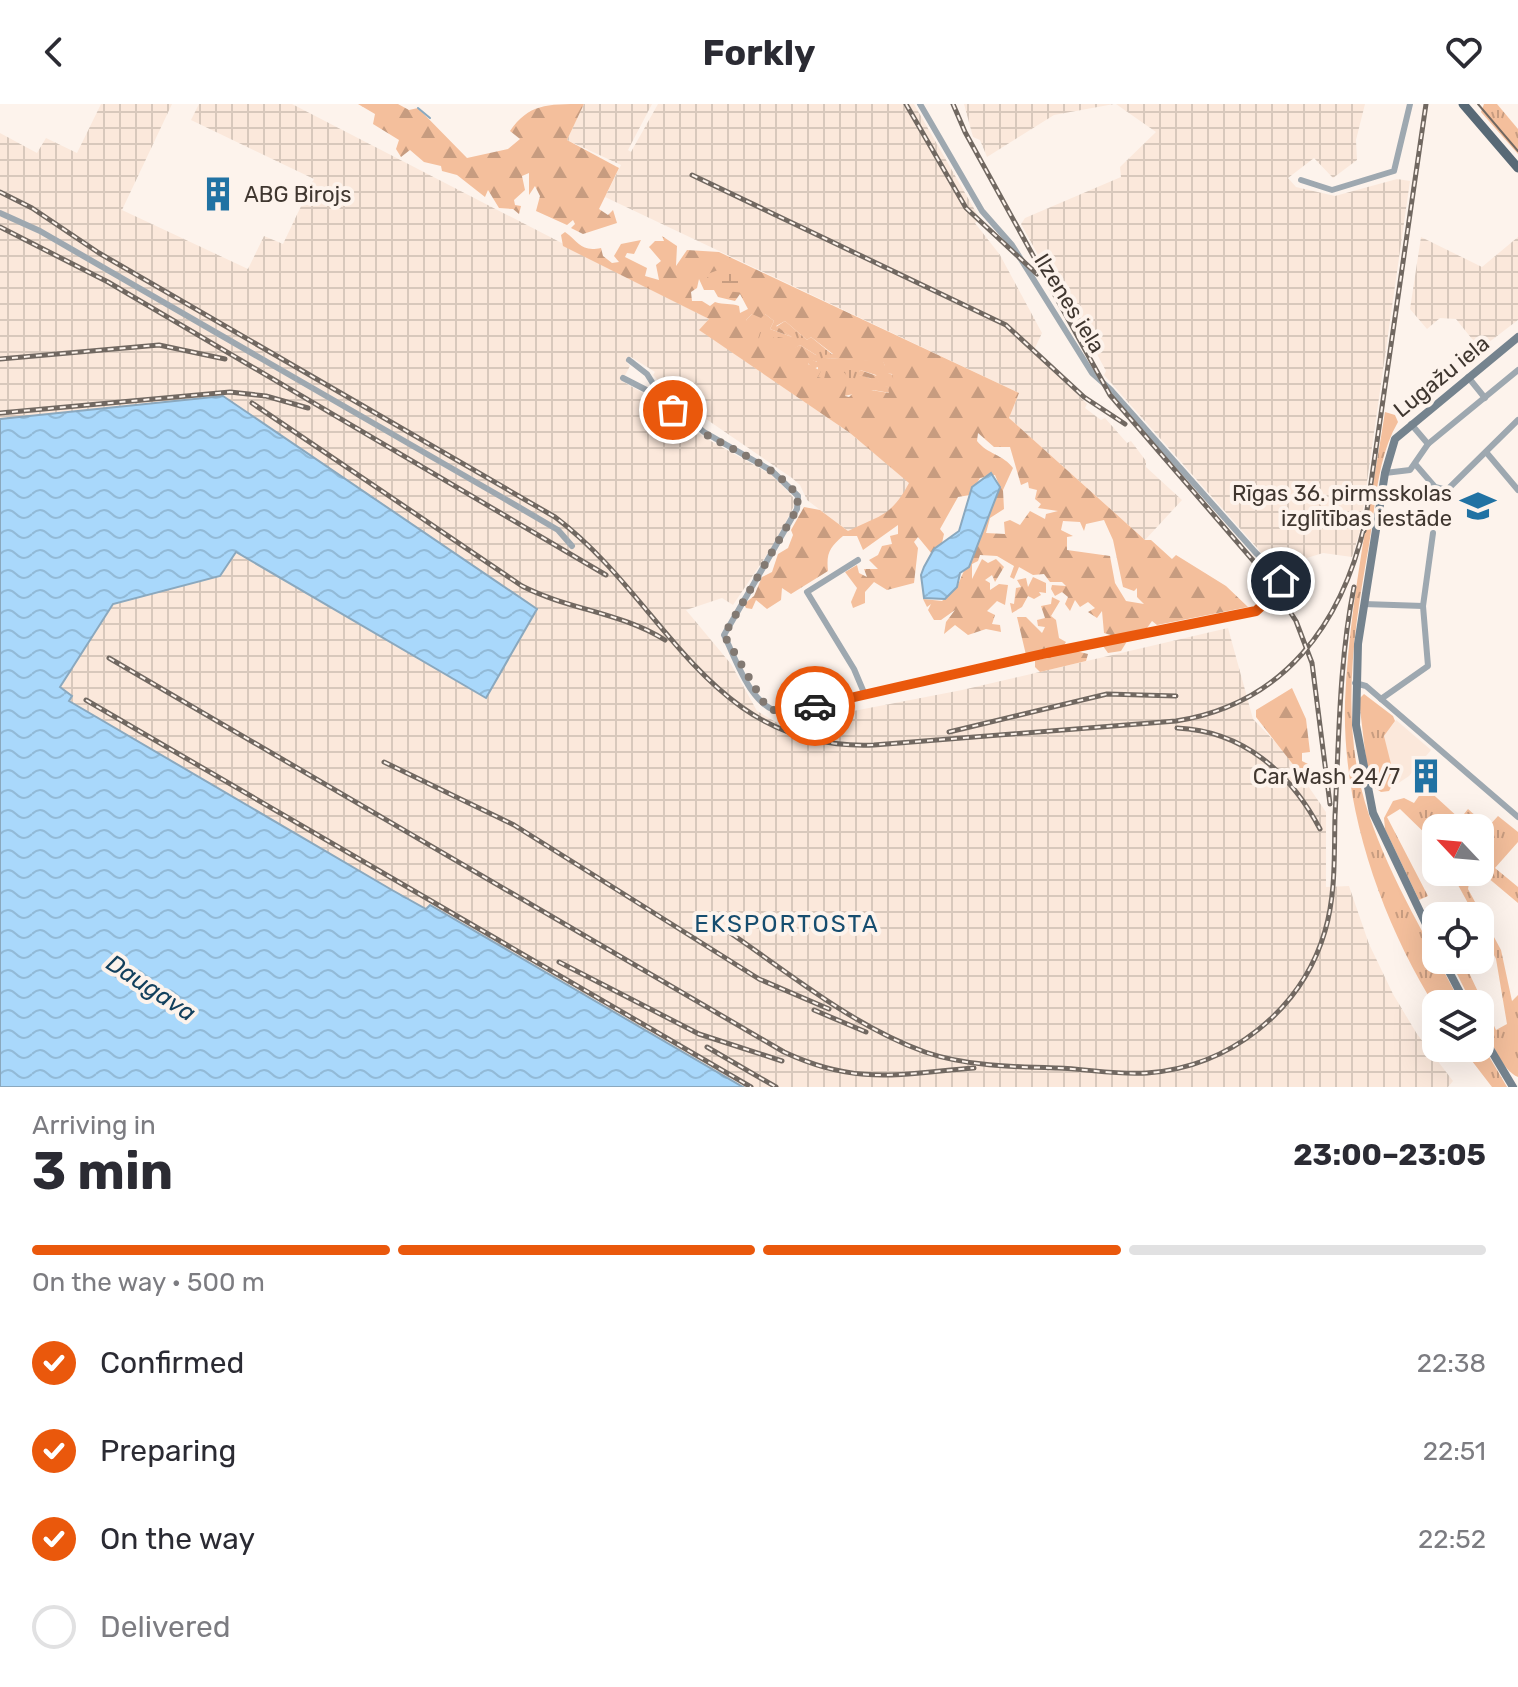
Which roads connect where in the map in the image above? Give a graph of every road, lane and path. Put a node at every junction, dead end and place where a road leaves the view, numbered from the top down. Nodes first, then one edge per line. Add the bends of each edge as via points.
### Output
1 (920, 104) edge
2 (1410, 104) edge
3 (1463, 104) edge
4 (1518, 168) edge
5 (1301, 180) dead end
6 (0, 213) edge
7 (1518, 337) edge
8 (629, 360) dead end
9 (1518, 370) edge
10 (1468, 377) junction
11 (623, 378) dead end
12 (662, 398) junction
13 (1485, 398) junction
14 (1475, 406) junction
15 (1481, 413) dead end
16 (1518, 420) edge
17 (1411, 424) junction
18 (1428, 444) junction
19 (1486, 452) junction
20 (1416, 465) junction
21 (1385, 473) junction
22 (1518, 490) edge
23 (1433, 533) dead end
24 (572, 546) dead end
25 (858, 560) dead end
26 (1364, 604) junction
27 (1423, 606) junction
28 (1355, 683) junction
29 (805, 684) dead end
30 (865, 695) junction
31 (1381, 699) junction
32 (829, 703) junction
33 (1518, 817) edge
34 (1422, 916) edge
35 (1494, 1055) edge
36 (1513, 1087) edge

1 - 30 street, Ilzenes iela via 982,211 1012,245 1092,373 1281,581 1278,591 1256,611
2 - 5 street via 1394,171 1332,190
3 - 4 main road
6 - 24 street via 40,231 505,499 558,530
7 - 10 street, Lugažu iela
8 - 12 street via 647,374
9 - 13 street
10 - 13 street
10 - 17 street, Lugažu iela
11 - 12 street
12 - 32 street via 704,432 789,484 798,496 797,509 724,635 767,708 785,713
13 - 14 street
14 - 15 street
14 - 18 street
16 - 19 street
17 - 18 street
17 - 21 street, Lugažu iela via 1395,439
18 - 20 street
19 - 20 street via 1443,491
19 - 22 street
20 - 21 street via 1405,472
21 - 26 street, Lugažu iela
23 - 27 street
25 - 30 street via 807,592
26 - 27 street
26 - 28 street, Lugažu iela
27 - 31 street via 1428,666
28 - 31 street
28 - 34 street, Lugažu iela via 1358,742 1373,813
29 - 32 street via 824,684
30 - 32 street
31 - 33 street
35 - 36 street

